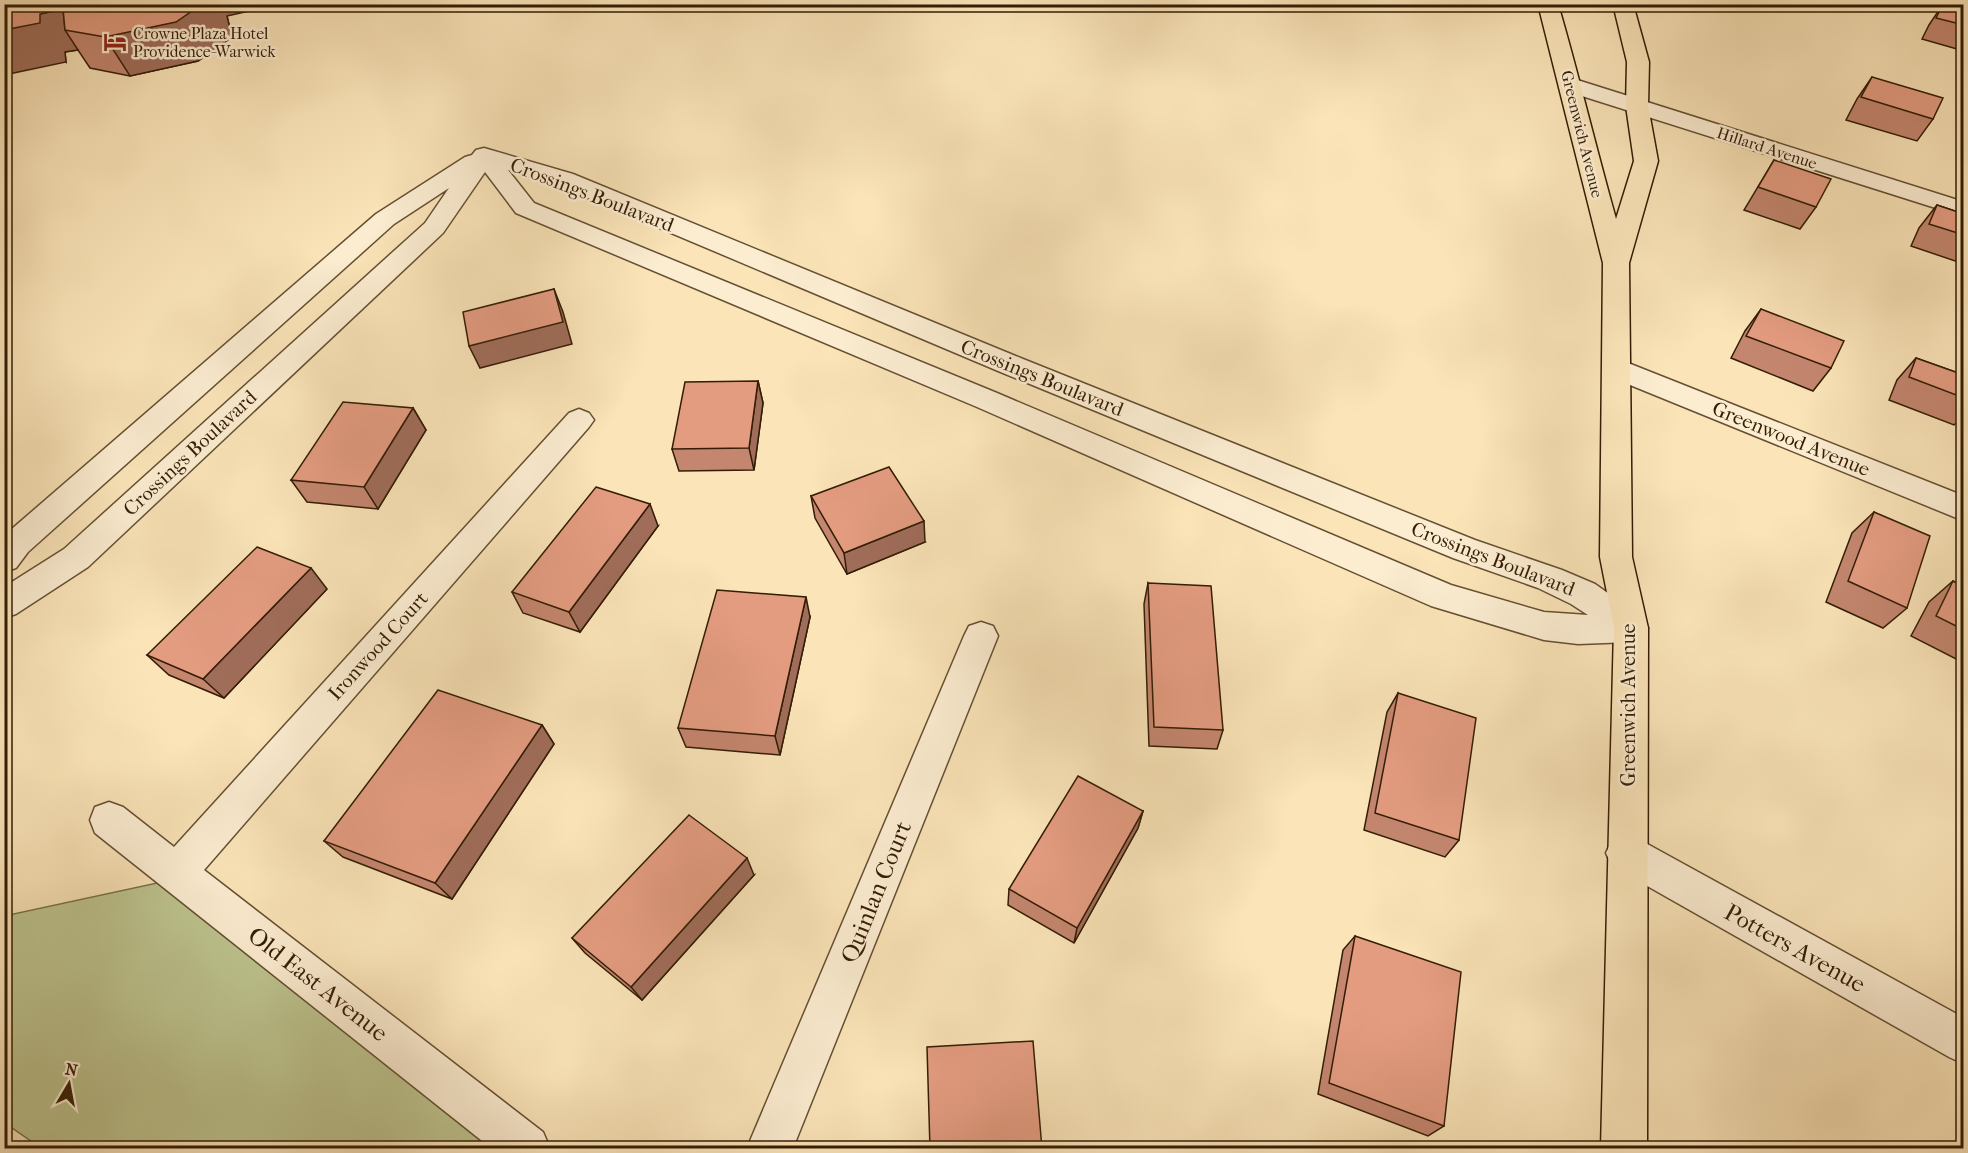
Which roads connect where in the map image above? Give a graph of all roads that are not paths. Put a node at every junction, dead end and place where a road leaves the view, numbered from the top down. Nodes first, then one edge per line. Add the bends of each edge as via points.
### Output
1 (1540, 4) edge
2 (1623, 4) edge
3 (1550, 14) edge
4 (1571, 85) junction
5 (1637, 106) junction
6 (484, 155) junction
7 (1964, 210) edge
8 (1617, 263) junction
9 (1618, 369) junction
10 (579, 420) dead end
11 (1964, 509) edge
12 (4, 559) edge
13 (4, 604) edge
14 (1631, 628) junction
15 (981, 636) dead end
16 (109, 820) dead end
17 (1626, 854) junction
18 (177, 872) junction
19 (1964, 1042) edge
20 (527, 1149) edge
21 (770, 1149) edge
22 (1624, 1149) edge

1 - 3 main road, Greenwich Avenue
2 - 5 main road, Greenwich Avenue via 1638,62
3 - 4 main road, Greenwich Avenue
4 - 5 street, Hillard Avenue
4 - 8 main road, Greenwich Avenue
5 - 7 street, Hillard Avenue
5 - 8 main road, Greenwich Avenue via 1646,161
6 - 12 street, Crossings Boulavard via 386,219 26,535
6 - 13 street, Crossings Boulavard via 434,228 76,558
6 - 14 street, Crossings Boulavard via 564,180 1024,371 1464,549 1550,579 1583,594
6 - 14 street, Crossings Boulavard via 525,207 1443,596 1544,626 1578,630
8 - 9 main road, Greenwich Avenue
9 - 11 street, Greenwood Avenue
9 - 14 main road, Greenwich Avenue via 1616,557
10 - 18 street, Ironwood Court
14 - 17 main road, Greenwich Avenue
15 - 21 street, Quinlan Court
16 - 18 street, Old East Avenue
17 - 19 street, Potters Avenue
17 - 22 main road, Greenwich Avenue
18 - 20 street, Old East Avenue

